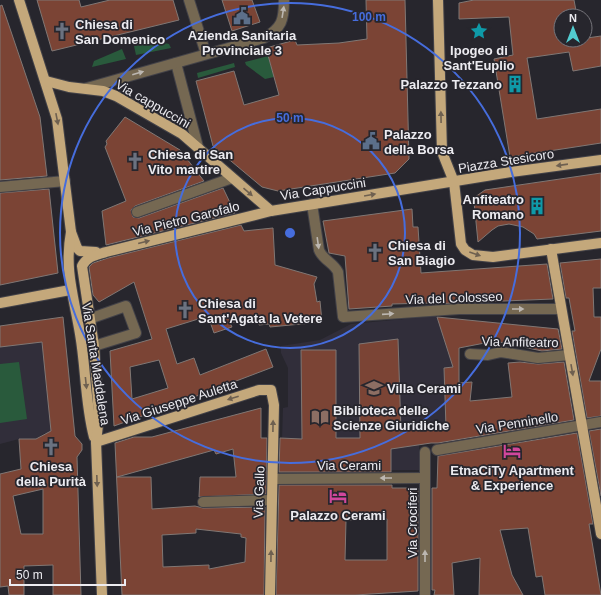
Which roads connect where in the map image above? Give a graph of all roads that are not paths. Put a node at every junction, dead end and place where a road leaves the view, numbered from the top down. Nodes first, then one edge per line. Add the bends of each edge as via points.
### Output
1 (19, 0) edge
2 (189, 0) edge
3 (284, 0) edge
4 (440, 0) edge
5 (206, 54) junction
6 (176, 63) junction
7 (46, 81) junction
8 (87, 88) junction
9 (198, 147) junction
10 (601, 160) edge
11 (232, 178) junction
12 (64, 182) junction
13 (454, 182) junction
14 (0, 187) edge
15 (312, 204) junction
16 (271, 211) junction
17 (137, 212) dead end
18 (71, 232) junction
19 (601, 243) edge
20 (551, 249) junction
21 (106, 252) junction
22 (70, 290) junction
23 (0, 303) edge
24 (560, 309) junction
25 (89, 319) junction
26 (94, 346) junction
27 (470, 354) dead end
28 (569, 355) junction
29 (271, 390) joint
30 (601, 422) edge
31 (582, 426) junction
32 (96, 442) junction
33 (437, 450) dead end
34 (425, 452) dead end
35 (425, 478) junction
36 (273, 479) junction
37 (272, 500) junction
38 (203, 502) dead end
39 (600, 518) edge
40 (601, 534) edge
41 (102, 595) edge
42 (270, 595) edge
43 (425, 595) edge

1 - 7 main road
2 - 5 street
5 -> 3 street via 264,38 276,31 284,13
13 -> 4 main road via 442,152
5 - 6 street
8 -> 6 street
6 - 9 street
7 - 8 main road, Via cappuccini via 69,87
7 -> 12 main road via 57,119
8 - 9 main road, Via cappuccini via 116,96 182,134
9 - 11 main road, Via Cappuccini
10 -> 13 main road, Piazza Stesicoro
11 -> 16 main road, Via Cappuccini
11 - 17 street
12 - 14 street
12 - 18 main road
15 -> 13 main road, Via Cappuccini
13 -> 20 main road, Piazza Stesicoro via 461,244 465,250 473,255 493,257
15 - 16 main road, Via Cappuccini
15 -> 24 street, Via del Colosseo via 319,250 338,272 343,317 459,309
21 -> 16 main road, Via Pietro Garofalo
18 - 21 main road via 80,252
18 - 22 main road, Via Santa Maddalena via 67,249
19 - 20 main road, Piazza Stesicoro
20 - 24 main road
21 - 25 main road, Via Santa Maddalena via 89,257 82,266
22 - 23 main road
22 -> 32 main road, Via Santa Maddalena via 80,334 89,418
24 - 28 main road
25 - 26 main road, Via Santa Maddalena
25 - 26 street via 126,306 136,333
26 - 32 main road, Via Santa Maddalena via 99,417
27 - 28 street, Via Anfiteatro via 488,355 502,352 538,358
28 -> 31 main road
29 -> 32 main road, Via Giuseppe Auletta via 259,390
36 -> 29 main road, Via Gallo via 274,405
30 - 31 street, Via Penninello
31 - 33 street, Via Penninello
31 - 39 main road
32 -> 41 main road, Via Santa Maddalena
34 - 35 street, Via Crociferi
35 -> 36 street, Via Cerami
43 -> 35 street, Via Crociferi
36 - 37 main road, Via Gallo
37 - 38 street
42 -> 37 main road, Via Gallo
39 - 40 main road

